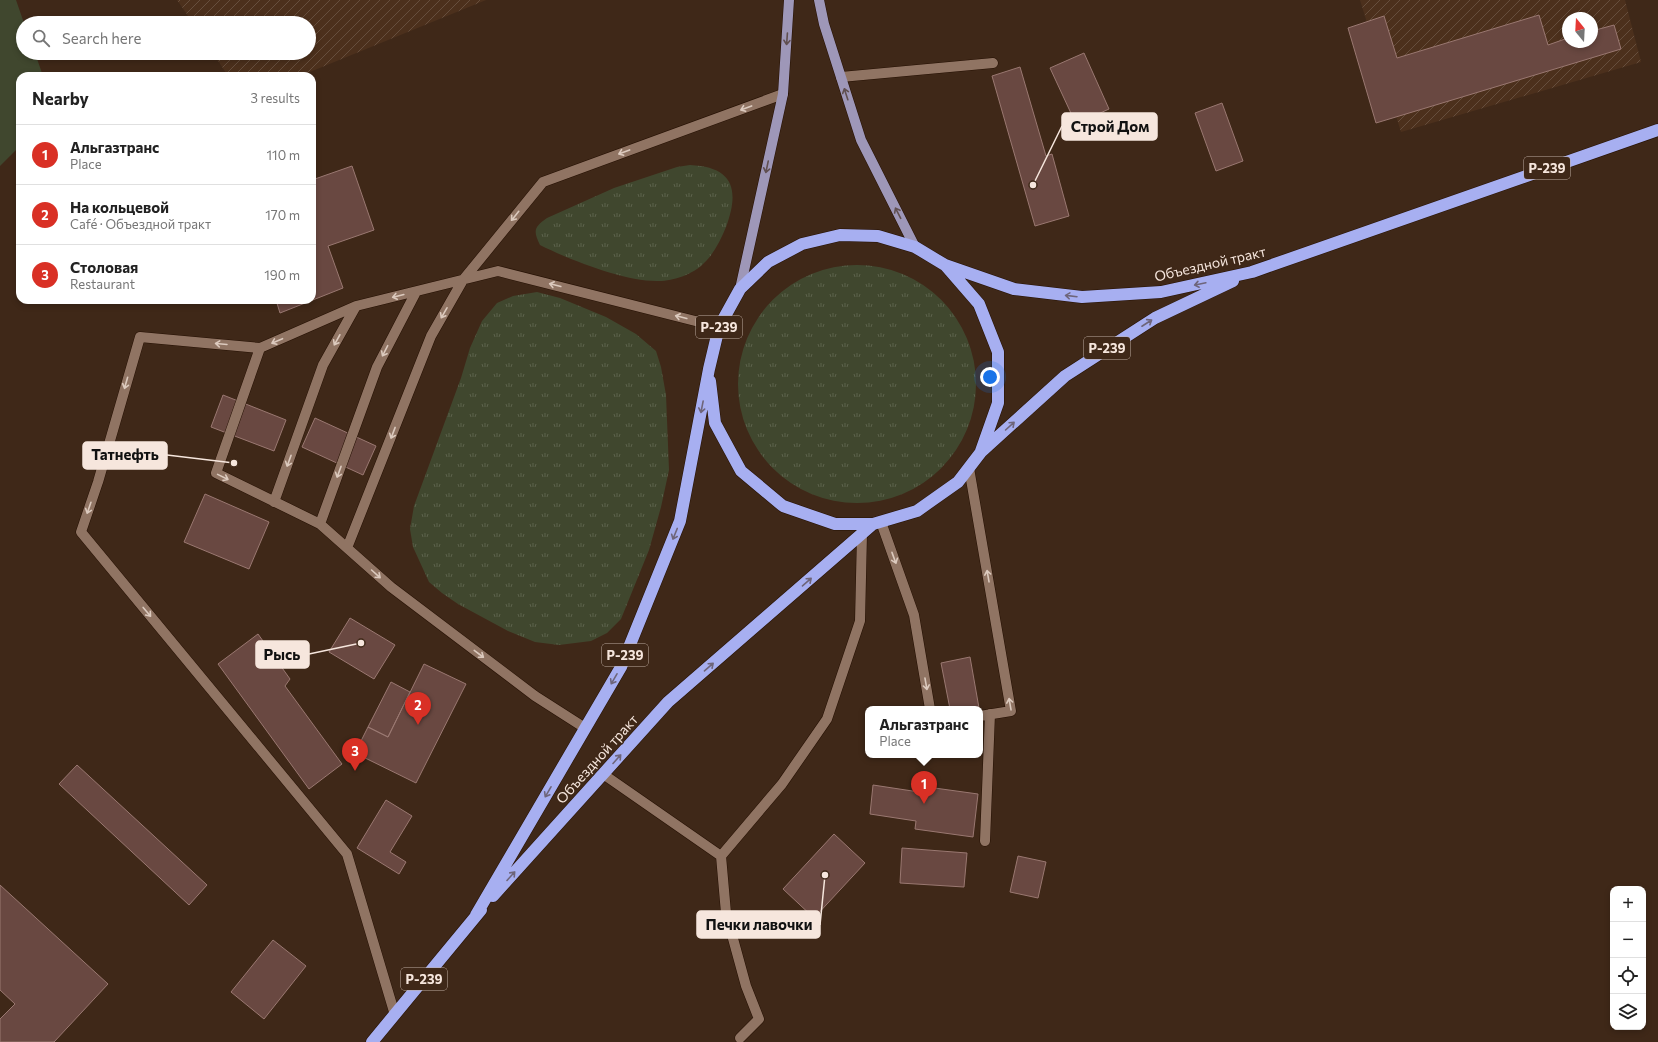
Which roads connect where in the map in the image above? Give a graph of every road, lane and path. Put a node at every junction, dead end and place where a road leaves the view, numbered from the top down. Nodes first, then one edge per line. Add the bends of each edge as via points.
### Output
1 (789, 0) edge
2 (818, 0) edge
3 (993, 63) dead end
4 (841, 77) junction
5 (783, 94) junction
6 (1658, 130) edge
7 (915, 247) junction
8 (945, 265) junction
9 (1252, 272) junction
10 (463, 280) junction
11 (740, 289) junction
12 (416, 292) junction
13 (356, 306) junction
14 (719, 327) junction
15 (260, 348) junction
16 (709, 369) junction
17 (981, 452) junction
18 (969, 468) junction
19 (274, 502) junction
20 (877, 523) junction
21 (320, 524) junction
22 (862, 534) junction
23 (347, 548) junction
24 (929, 706) edge
25 (985, 715) edge
26 (585, 728) junction
27 (604, 774) junction
28 (985, 841) dead end
29 (721, 856) junction
30 (476, 916) junction
31 (395, 1015) junction
32 (740, 1038) dead end
33 (372, 1042) edge

1 -> 5 main road
2 - 4 main road
3 - 4 lane
7 -> 4 main road via 861,140
5 -> 10 lane via 543,182
5 -> 11 main road
6 - 9 highway, Объездной тракт / Р-239
7 - 8 highway, Объездной тракт / Р-239
7 - 11 highway, Объездной тракт / Р-239 via 878,236 840,235 802,244 768,262
9 -> 8 highway, Объездной тракт / Р-239 via 1162,292 1082,297 1014,289
8 - 17 highway, Р-239 via 979,304 998,352 998,403
17 -> 9 highway, Р-239 via 1065,376 1155,318
10 - 12 lane
14 -> 10 lane via 498,271
10 -> 23 lane via 431,336
11 - 14 highway, Объездной тракт / Р-239
12 -> 13 lane
12 -> 21 lane via 377,367
13 -> 15 lane
13 -> 19 lane via 323,365
14 - 16 highway, Объездной тракт / Р-239
15 -> 19 lane via 216,474
15 -> 31 lane via 140,337 81,532 347,854
16 - 20 highway, Р-239 via 715,423 741,471 783,506 835,524
16 -> 26 highway, Р-239 via 680,521 621,667
17 - 18 highway, Р-239
18 - 20 highway, Р-239 via 958,482 917,511
25 -> 18 lane via 1011,711
19 - 21 lane
20 - 22 highway, Объездной тракт / Р-239
20 -> 24 lane via 914,615
21 - 23 lane
27 -> 22 highway, Объездной тракт / Р-239 via 668,702
22 - 29 lane via 860,621 827,719 782,784
23 -> 26 lane via 391,587 535,696
25 - 28 lane
26 -> 30 highway, Р-239
27 - 29 lane
30 -> 27 highway, Объездной тракт / Р-239
29 - 32 lane via 726,913 746,986 759,1019
30 - 31 highway, Объездной тракт / Р-239
31 - 33 highway, Объездной тракт / Р-239

